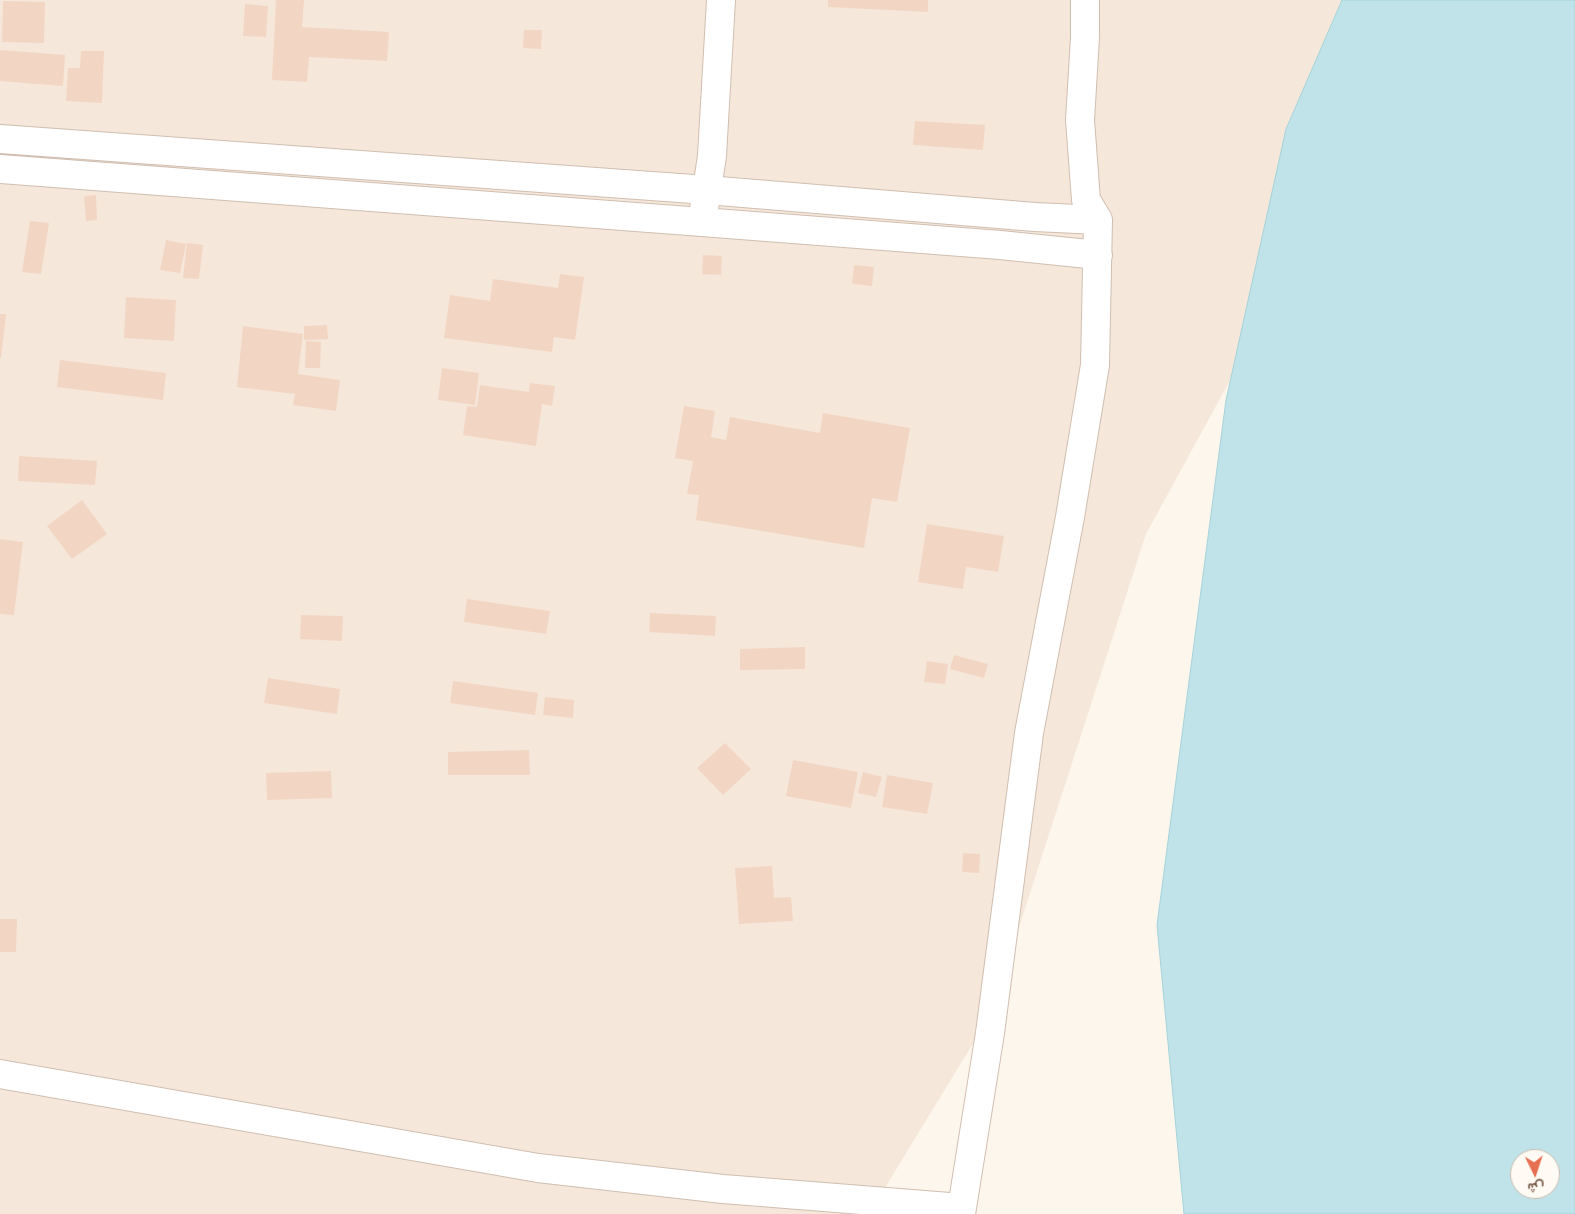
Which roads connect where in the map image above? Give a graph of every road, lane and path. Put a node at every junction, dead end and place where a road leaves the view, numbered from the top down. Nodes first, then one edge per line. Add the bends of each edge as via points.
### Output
1 (721, 0) edge
2 (1085, 0) edge
3 (0, 139) edge
4 (0, 169) edge
5 (708, 190) junction
6 (1098, 220) junction
7 (702, 222) junction
8 (1098, 256) junction
9 (0, 1074) edge
10 (961, 1211) edge

1 - 5 street
2 - 6 street via 1080,120 1086,200
3 - 5 street
4 - 7 street
5 - 6 street
5 - 7 street
6 - 8 street
7 - 8 street via 1000,245
8 - 10 street via 1095,365 1029,734 990,1033
9 - 10 street via 538,1168

